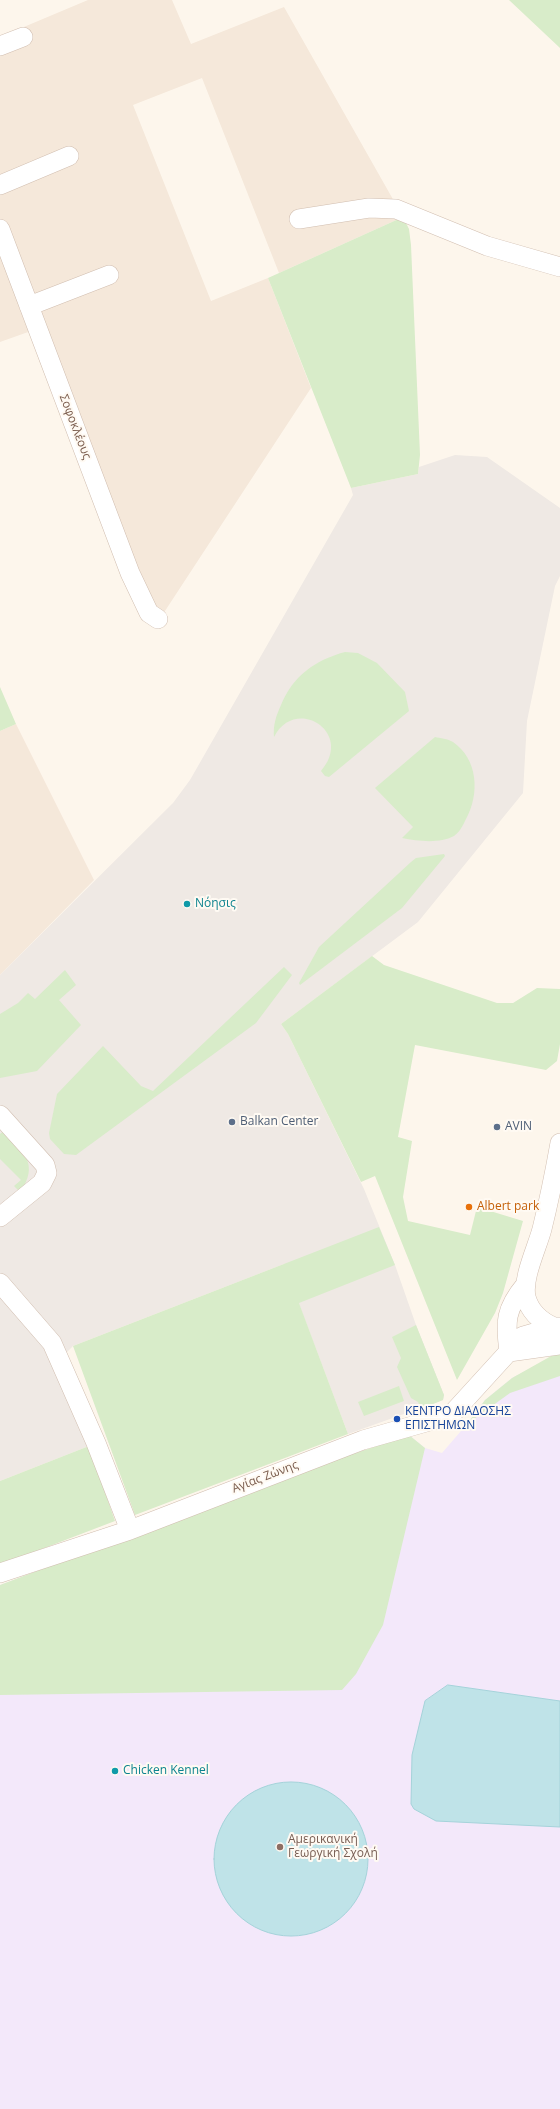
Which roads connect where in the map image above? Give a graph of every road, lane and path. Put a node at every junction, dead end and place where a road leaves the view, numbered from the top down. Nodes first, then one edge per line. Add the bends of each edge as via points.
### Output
1 (23, 37) dead end
2 (0, 46) edge
3 (69, 156) dead end
4 (0, 185) edge
5 (299, 219) dead end
6 (0, 229) edge
7 (560, 267) edge
8 (109, 275) dead end
9 (29, 306) junction
10 (158, 619) dead end
11 (0, 1115) edge
12 (560, 1142) edge
13 (0, 1217) edge
14 (0, 1283) edge
15 (526, 1290) junction
16 (557, 1327) edge
17 (560, 1345) edge
18 (509, 1352) junction
19 (130, 1530) junction
20 (0, 1573) edge

1 - 2 street
3 - 4 street
5 - 7 street via 369,208 396,209 487,246
6 - 9 street, Σοφοκλέους
8 - 9 street
9 - 10 street, Σοφοκλέους via 130,573 149,613
11 - 13 street via 44,1165 47,1173 42,1183
12 - 15 street
14 - 19 street via 52,1343 96,1443
15 - 16 street via 530,1306 538,1318
15 - 18 street
16 - 18 street, Αγίας Ζώνης via 523,1336
17 - 18 street
18 - 19 street, Αγίας Ζώνης via 451,1415 363,1440
19 - 20 street, Αγίας Ζώνης

